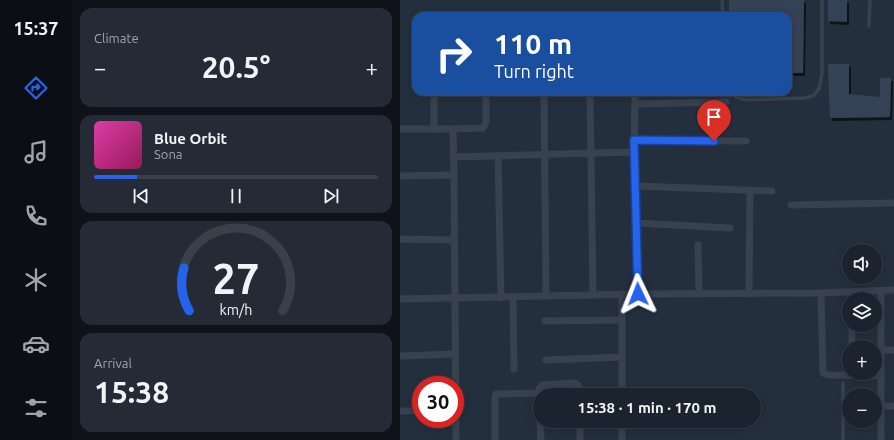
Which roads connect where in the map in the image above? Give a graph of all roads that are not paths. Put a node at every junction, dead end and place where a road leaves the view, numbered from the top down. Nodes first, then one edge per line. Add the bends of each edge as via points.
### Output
1 (722, 0) edge
2 (822, 0) edge
3 (870, 0) edge
4 (723, 12) edge
5 (869, 26) dead end
6 (434, 96) edge
7 (486, 96) edge
8 (544, 96) edge
9 (590, 96) edge
10 (635, 96) edge
11 (735, 96) edge
12 (726, 102) dead end
13 (635, 104) junction
14 (400, 129) edge
15 (434, 129) junction
16 (453, 129) junction
17 (634, 140) junction
18 (746, 142) dead end
19 (634, 152) junction
20 (591, 153) junction
21 (545, 154) junction
22 (498, 155) junction
23 (453, 157) junction
24 (454, 175) junction
25 (400, 176) edge
26 (635, 186) junction
27 (750, 190) junction
28 (772, 191) dead end
29 (894, 203) edge
30 (791, 205) dead end
31 (636, 223) junction
32 (730, 228) dead end
33 (400, 240) edge
34 (454, 240) junction
35 (698, 245) dead end
36 (894, 290) edge
37 (881, 291) junction
38 (821, 293) junction
39 (622, 294) junction
40 (638, 294) junction
41 (700, 294) junction
42 (749, 294) junction
43 (593, 295) junction
44 (546, 296) junction
45 (513, 297) junction
46 (501, 298) junction
47 (400, 299) edge
48 (454, 299) junction
49 (622, 320) junction
50 (545, 322) dead end
51 (881, 340) edge
52 (882, 350) edge
53 (894, 350) edge
54 (455, 354) junction
55 (400, 356) edge
56 (622, 357) junction
57 (546, 360) dead end
58 (514, 369) dead end
59 (842, 374) edge
60 (455, 376) edge
61 (843, 383) dead end
62 (540, 388) edge
63 (579, 388) edge
64 (622, 388) edge
65 (533, 393) edge
66 (882, 406) edge
67 (894, 406) edge
68 (400, 411) edge
69 (412, 411) edge
70 (456, 428) edge
71 (540, 428) edge
72 (580, 428) edge
73 (622, 428) edge
74 (881, 428) edge
75 (456, 440) edge
76 (495, 440) edge
77 (541, 440) edge
78 (580, 440) edge
79 (622, 440) edge
80 (843, 440) edge
81 (881, 440) edge

1 - 4 lane
2 - 11 lane via 822,74 819,88 813,96 745,100
3 - 5 lane
6 - 15 street
7 - 16 street via 486,122 483,128
8 - 21 street
9 - 20 street
10 - 13 street
12 - 13 street
13 - 17 street
14 - 15 street
15 - 16 street
16 - 23 street
17 - 18 street
17 - 19 street
19 - 20 street
19 - 26 street
20 - 21 street
20 - 43 street
21 - 22 street
21 - 44 street
22 - 23 street
22 - 46 street
23 - 24 street
24 - 25 street
24 - 34 street
26 - 27 street
26 - 31 street
27 - 28 street
27 - 42 street
29 - 30 street
31 - 32 street
31 - 40 street
33 - 34 street
34 - 48 street
35 - 41 street
36 - 37 street
37 - 38 street
37 - 51 street
38 - 42 street
38 - 59 street via 823,372 828,375
39 - 40 street
39 - 43 street
39 - 49 street
40 - 41 street
41 - 42 street
43 - 44 street
44 - 45 street
45 - 46 street
45 - 58 street
46 - 48 street
47 - 48 street
48 - 54 street
49 - 50 street
49 - 56 street
52 - 53 street
54 - 55 street
54 - 60 street
56 - 57 street
56 - 64 street
61 - 80 lane
62 - 63 street via 544,384 575,383
65 - 76 street via 496,394
66 - 67 street
68 - 69 street
70 - 75 street
71 - 77 street
72 - 78 street
73 - 79 street
74 - 81 street

